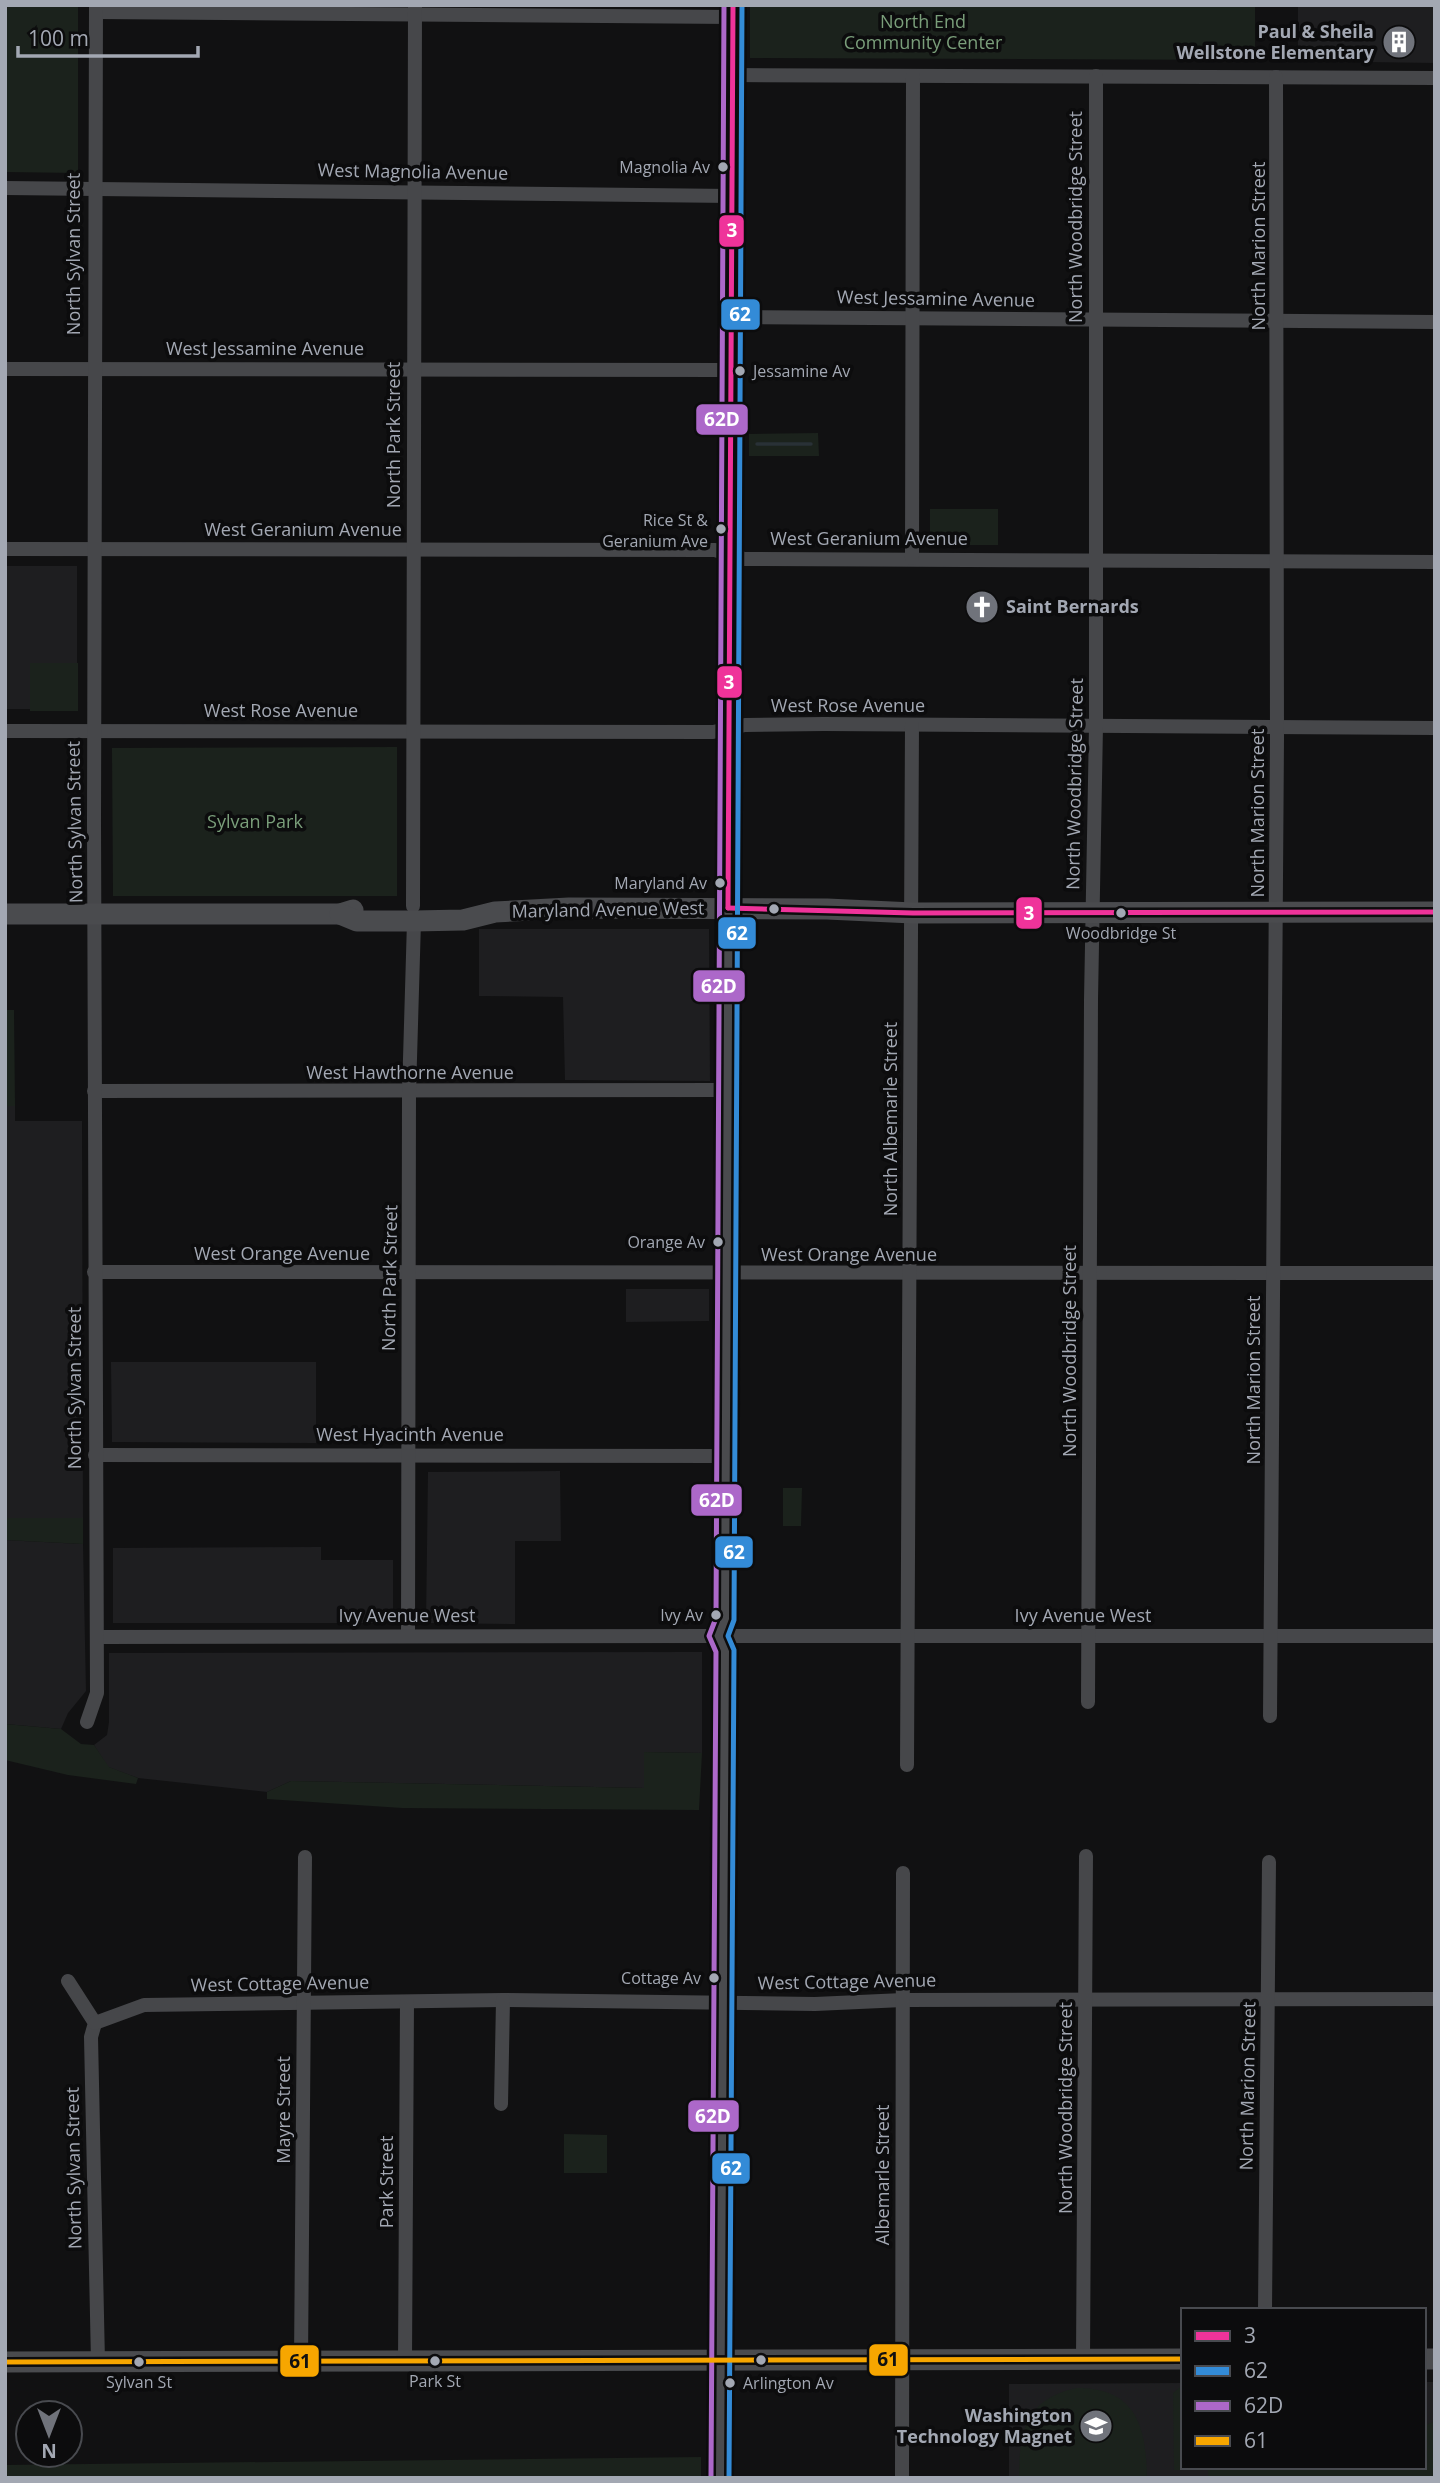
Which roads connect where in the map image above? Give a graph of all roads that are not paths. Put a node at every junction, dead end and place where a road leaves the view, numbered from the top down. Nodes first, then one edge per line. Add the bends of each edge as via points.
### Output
1 (96, 9) edge
2 (415, 9) edge
3 (733, 11) edge
4 (732, 75) joint
5 (913, 76) junction
6 (1096, 76) junction
7 (1276, 78) junction
8 (1435, 78) edge
9 (5, 188) edge
10 (94, 188) junction
11 (415, 192) junction
12 (732, 196) dead end
13 (730, 317) dead end
14 (913, 319) junction
15 (1095, 320) junction
16 (1279, 321) junction
17 (1435, 322) edge
18 (414, 368) junction
19 (5, 369) edge
20 (94, 369) junction
21 (730, 370) dead end
22 (5, 549) edge
23 (94, 549) junction
24 (413, 550) junction
25 (912, 558) junction
26 (1096, 559) junction
27 (1277, 561) junction
28 (1435, 562) edge
29 (912, 725) junction
30 (1096, 726) junction
31 (1278, 728) junction
32 (1435, 728) edge
33 (412, 730) junction
34 (5, 731) edge
35 (94, 731) junction
36 (728, 908) junction
37 (1276, 911) junction
38 (1435, 912) edge
39 (912, 913) junction
40 (1093, 913) junction
41 (5, 914) edge
42 (413, 914) junction
43 (95, 915) junction
44 (726, 1090) junction
45 (94, 1091) junction
46 (409, 1093) junction
47 (94, 1272) junction
48 (1435, 1273) edge
49 (411, 1274) junction
50 (725, 1274) junction
51 (1090, 1274) junction
52 (1274, 1274) junction
53 (909, 1275) junction
54 (407, 1454) junction
55 (95, 1455) junction
56 (724, 1456) junction
57 (1271, 1634) junction
58 (408, 1635) junction
59 (907, 1635) junction
60 (1088, 1635) junction
61 (725, 1636) junction
62 (1435, 1636) edge
63 (97, 1637) junction
64 (1088, 1702) dead end
65 (1270, 1716) dead end
66 (87, 1722) dead end
67 (907, 1765) dead end
68 (1086, 1856) dead end
69 (305, 1857) dead end
70 (1269, 1862) dead end
71 (903, 1873) dead end
72 (68, 1981) dead end
73 (1435, 1999) edge
74 (503, 2000) junction
75 (903, 2000) junction
76 (1086, 2000) junction
77 (1268, 2000) junction
78 (304, 2002) junction
79 (407, 2002) junction
80 (725, 2004) junction
81 (95, 2023) junction
82 (501, 2104) dead end
83 (1265, 2308) edge
84 (1083, 2359) junction
85 (1181, 2359) edge
86 (721, 2360) junction
87 (902, 2360) junction
88 (5, 2362) edge
89 (98, 2362) junction
90 (301, 2362) junction
91 (405, 2362) junction
92 (720, 2478) edge
93 (902, 2478) edge

1 - 2 street
1 - 10 street, North Sylvan Street
2 - 3 street
2 - 11 street, North Park Street
3 - 4 main road
4 - 5 street
5 - 6 street
5 - 14 street
6 - 7 street
6 - 15 street, North Woodbridge Street
7 - 8 street
7 - 16 street, North Marion Street
9 - 10 street, West Magnolia Avenue
10 - 11 street, West Magnolia Avenue
10 - 20 street, North Sylvan Street
11 - 12 street, West Magnolia Avenue
11 - 18 street, North Park Street
13 - 14 street, West Jessamine Avenue
14 - 15 street, West Jessamine Avenue
14 - 25 street
15 - 16 street, West Jessamine Avenue
15 - 26 street, North Woodbridge Street
16 - 17 street, West Jessamine Avenue
16 - 27 street, North Marion Street
18 - 20 street, West Jessamine Avenue
18 - 21 street, West Jessamine Avenue
18 - 24 street, North Park Street
19 - 20 street, West Jessamine Avenue
20 - 23 street, North Sylvan Street
22 - 23 street, West Geranium Avenue
23 - 24 street, West Geranium Avenue
23 - 35 street, North Sylvan Street
24 - 25 street, West Geranium Avenue via 715,550 744,558
24 - 33 street, North Park Street
25 - 26 street, West Geranium Avenue
26 - 27 street, West Geranium Avenue
26 - 30 street, North Woodbridge Street
27 - 28 street, West Geranium Avenue
27 - 31 street, North Marion Street
29 - 30 street, West Rose Avenue
29 - 33 street, West Rose Avenue via 745,726 713,732
29 - 39 street, North Albemarle Street
30 - 31 street, West Rose Avenue
30 - 40 street, North Woodbridge Street
31 - 32 street, West Rose Avenue
31 - 37 street, North Marion Street
33 - 35 street, West Rose Avenue
33 - 42 street, North Park Street
34 - 35 street, West Rose Avenue
35 - 43 street, North Sylvan Street
36 - 39 main road, Maryland Avenue West
36 - 42 main road, Maryland Avenue West via 495,912 462,907
36 - 44 main road
37 - 38 main road, Maryland Avenue West
37 - 40 main road, Maryland Avenue West
37 - 52 street, North Marion Street
39 - 40 main road, Maryland Avenue West
39 - 53 street, North Albemarle Street
40 - 51 street, North Woodbridge Street
41 - 43 main road, Maryland Avenue West
42 - 43 main road, Maryland Avenue West via 357,921 340,914
42 - 46 street, North Park Street
43 - 45 street, North Sylvan Street
44 - 46 street, West Hawthorne Avenue
44 - 50 main road
45 - 46 street, West Hawthorne Avenue
45 - 47 street, North Sylvan Street
46 - 49 street, North Park Street
47 - 49 street, West Orange Avenue
47 - 55 street, North Sylvan Street
48 - 52 street, West Orange Avenue
49 - 50 street, West Orange Avenue
49 - 54 street, North Park Street
50 - 53 street, West Orange Avenue
50 - 56 main road
51 - 52 street, West Orange Avenue
51 - 53 street, West Orange Avenue
51 - 60 street, North Woodbridge Street
52 - 57 street, North Marion Street
53 - 59 street, North Albemarle Street
54 - 55 street, West Hyacinth Avenue
54 - 56 street, West Hyacinth Avenue
54 - 58 street, North Park Street
55 - 63 street, North Sylvan Street
56 - 61 main road
57 - 60 street, Ivy Avenue West
57 - 62 street, Ivy Avenue West
57 - 65 street, North Marion Street
58 - 61 street, Ivy Avenue West
58 - 63 street, Ivy Avenue West
59 - 60 street, Ivy Avenue West
59 - 61 street, Ivy Avenue West
59 - 67 street, North Albemarle Street
60 - 64 street, North Woodbridge Street
61 - 80 main road
63 - 66 street, North Sylvan Street via 97,1693
68 - 76 street, North Woodbridge Street
69 - 78 street, Mayre Street
70 - 77 street, North Marion Street
71 - 75 street, Albemarle Street
72 - 81 street
73 - 77 street, West Cottage Avenue
74 - 79 street, West Cottage Avenue
74 - 80 street, West Cottage Avenue
74 - 82 street
75 - 76 street, West Cottage Avenue
75 - 80 street, West Cottage Avenue
75 - 87 street, Albemarle Street
76 - 77 street, West Cottage Avenue
76 - 84 street, North Woodbridge Street
77 - 83 street, North Marion Street
78 - 79 street, West Cottage Avenue
78 - 81 street, West Cottage Avenue via 144,2005
78 - 90 street, Mayre Street
79 - 91 street, Park Street
80 - 86 main road
81 - 89 street, North Sylvan Street via 91,2037
84 - 85 main road
84 - 87 main road
86 - 87 main road
86 - 91 main road
86 - 92 main road
87 - 93 street, Albemarle Street
88 - 89 main road
89 - 90 main road
90 - 91 main road

